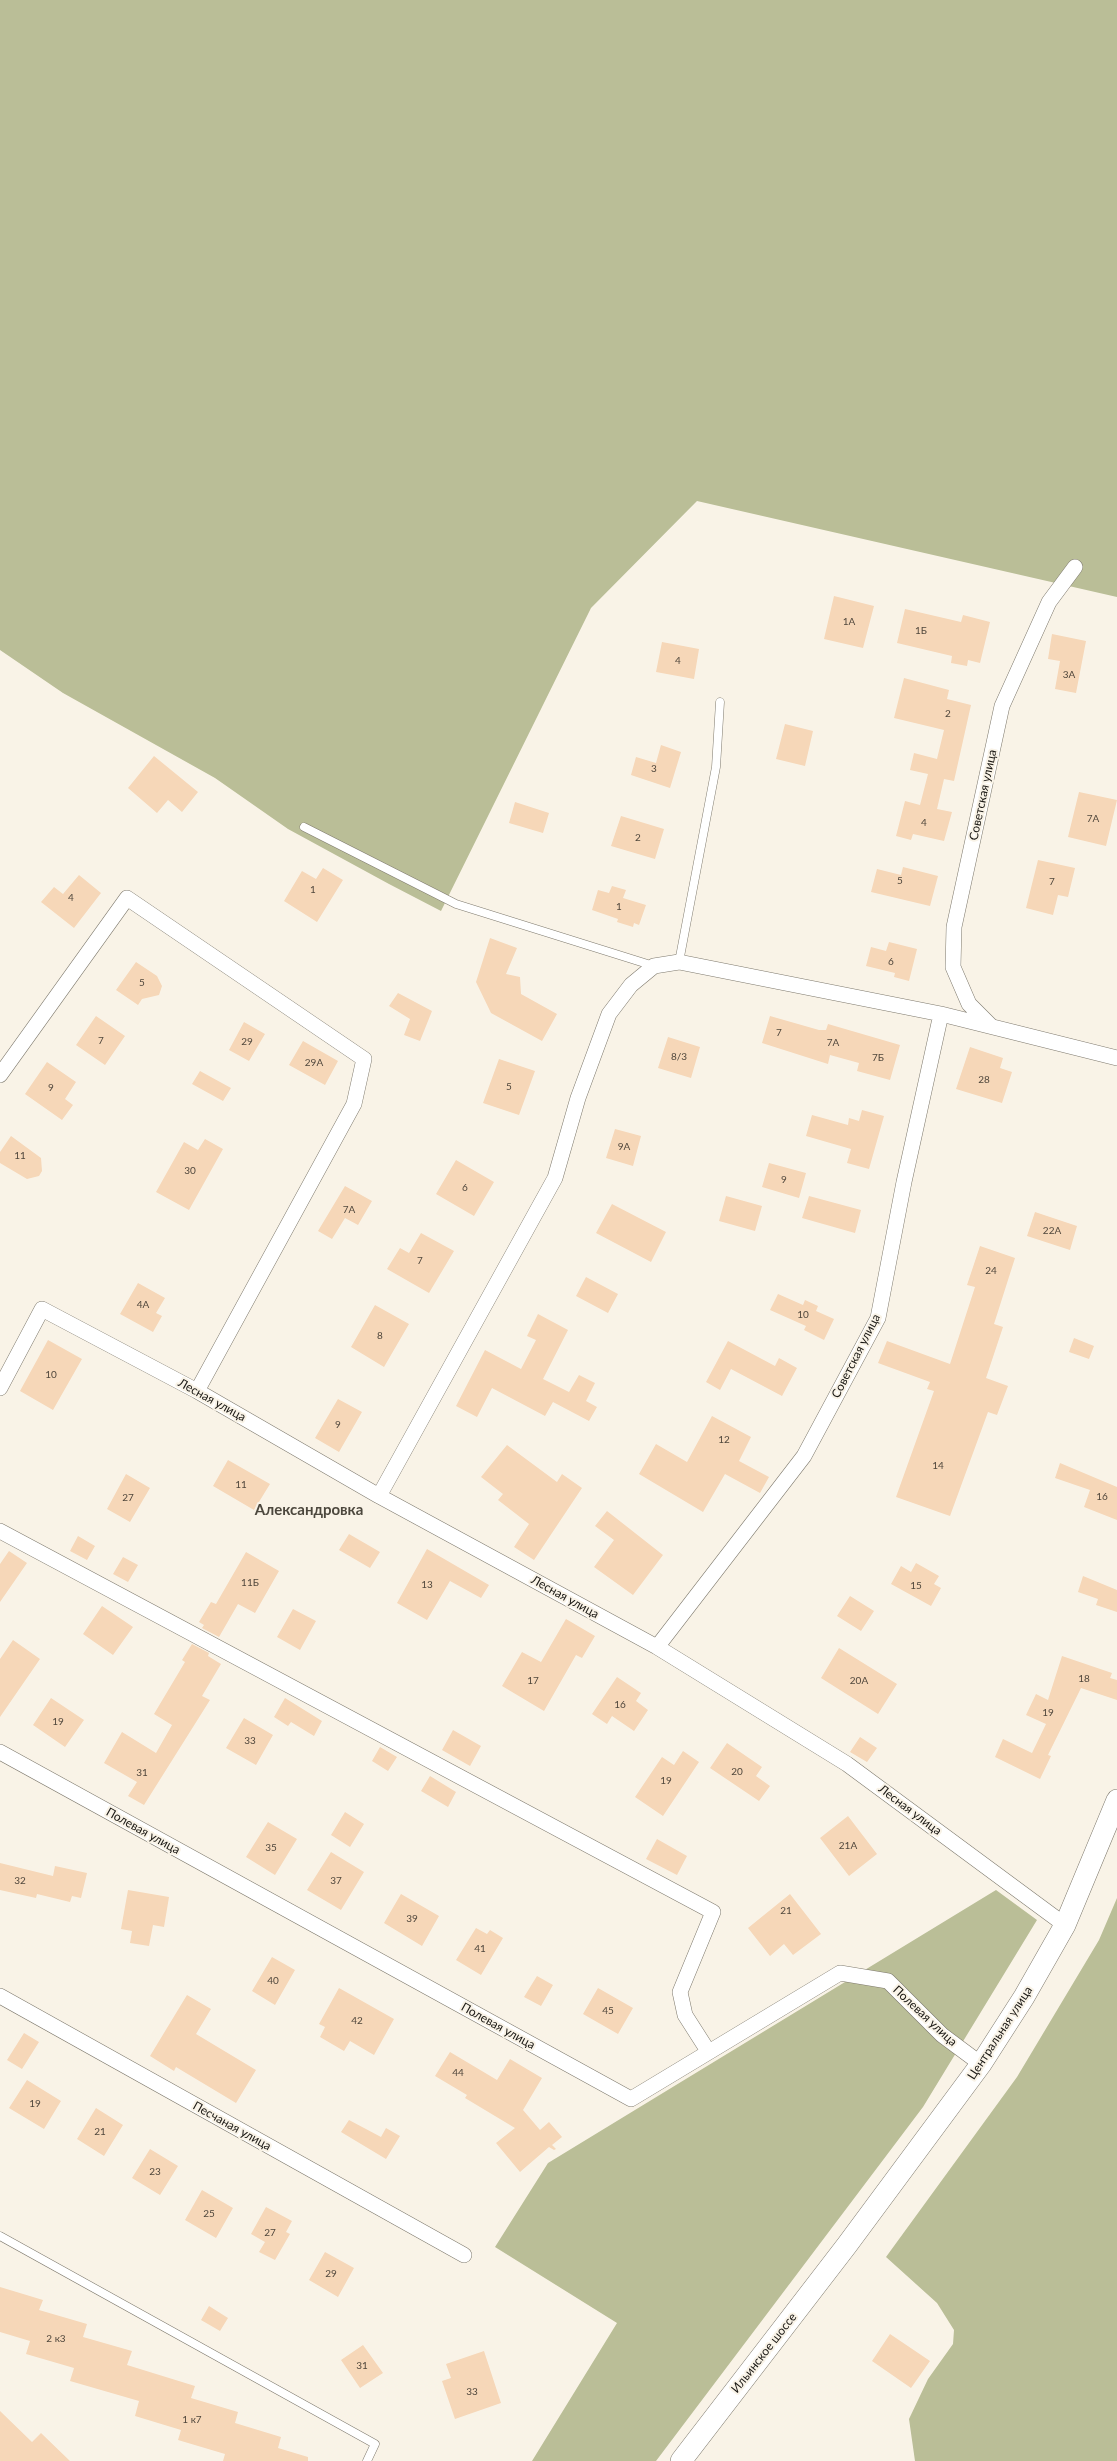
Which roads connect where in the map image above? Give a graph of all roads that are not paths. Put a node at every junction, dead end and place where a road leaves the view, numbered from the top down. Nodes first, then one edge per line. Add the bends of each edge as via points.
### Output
1 (1076, 567) dead end
2 (720, 702) dead end
3 (304, 827) dead end
4 (679, 962) junction
5 (654, 966) junction
6 (941, 1014) junction
7 (992, 1028) junction
8 (1117, 1058) edge
9 (0, 1075) edge
10 (0, 1388) edge
11 (197, 1391) junction
12 (379, 1496) junction
13 (0, 1531) edge
14 (657, 1647) junction
15 (0, 1752) edge
16 (1117, 1800) edge
17 (1064, 1925) junction
18 (0, 1996) edge
19 (708, 2050) junction
20 (981, 2064) junction
21 (0, 2236) edge
22 (848, 2246) joint
23 (464, 2255) dead end
24 (367, 2461) edge
25 (681, 2461) edge

1 - 7 street, Советская улица via 1049,602 1002,706 954,927 953,967 969,1004
2 - 4 lane via 716,767
3 - 5 lane via 456,904
4 - 5 street
4 - 6 street
5 - 12 street via 631,985 608,1014 578,1098 555,1178
6 - 7 street
6 - 14 street, Советская улица via 878,1318 804,1456
7 - 8 street
9 - 11 street via 127,898 364,1059 354,1104
10 - 11 street, Лесная улица via 42,1309
11 - 12 street, Лесная улица
12 - 14 street, Лесная улица
13 - 19 street via 712,1912 680,1992 685,2015
14 - 17 street, Лесная улица via 847,1764
15 - 19 street, Полевая улица via 631,2099
16 - 17 main road, Центральная улица
17 - 20 main road, Центральная улица via 1024,1997
18 - 23 street, Песчаная улица
19 - 20 street, Полевая улица via 840,1974 888,1981 942,2035
20 - 22 main road, Центральная улица
21 - 24 lane via 375,2444
22 - 25 main road, Ильинское шоссе

